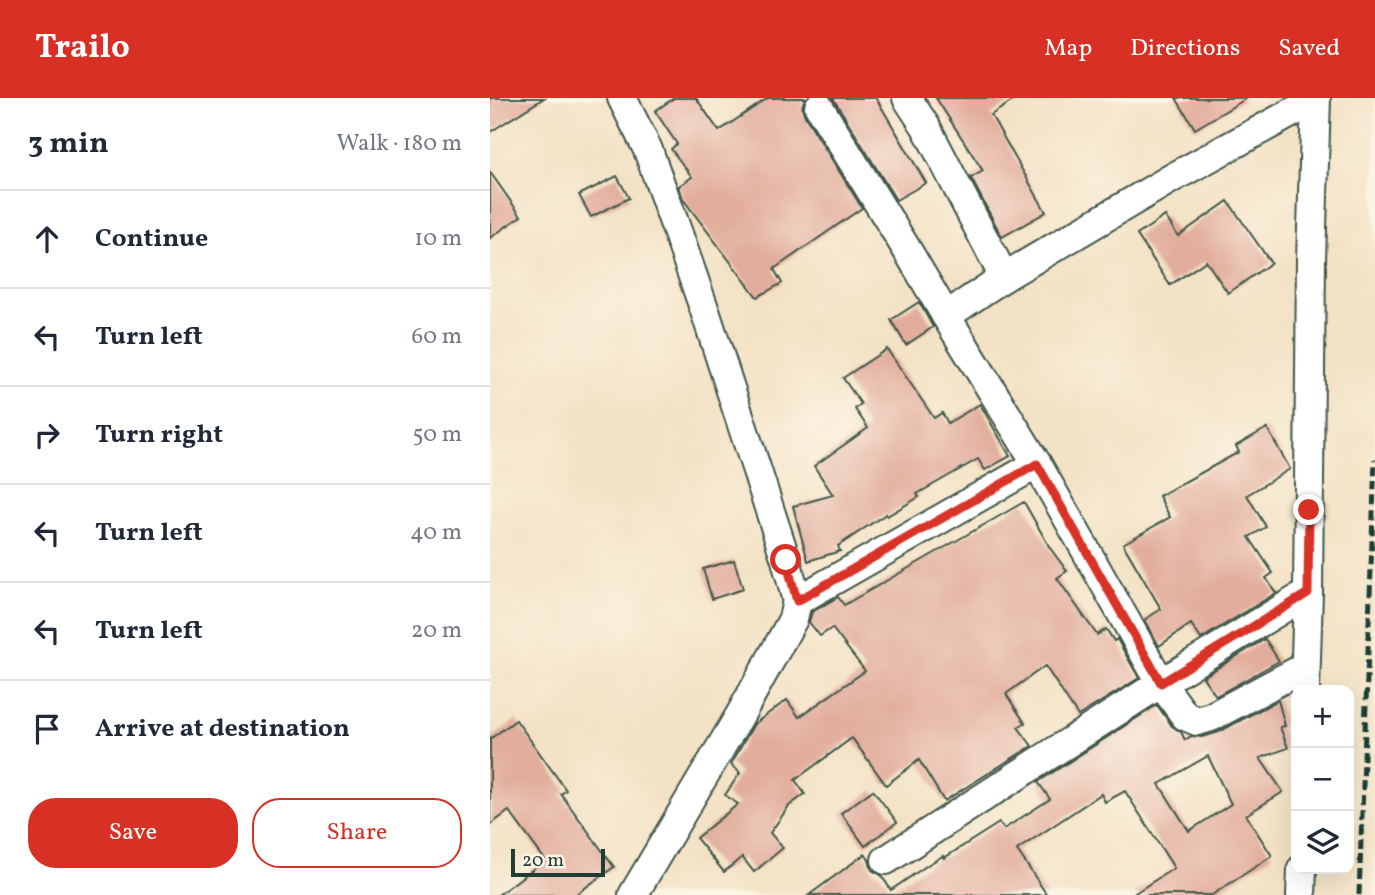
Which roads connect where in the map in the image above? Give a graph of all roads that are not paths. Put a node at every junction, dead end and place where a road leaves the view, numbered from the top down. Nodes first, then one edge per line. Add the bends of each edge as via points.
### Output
1 (622, 98) edge
2 (907, 98) edge
3 (1316, 99) edge
4 (819, 107) dead end
5 (1004, 277) junction
6 (946, 316) junction
7 (1037, 464) junction
8 (1308, 593) junction
9 (797, 601) junction
10 (1305, 678) edge
11 (1161, 683) junction
12 (886, 860) dead end
13 (1302, 874) edge
14 (632, 895) edge
15 (1301, 895) edge

1 - 9 street via 648,150 706,314
2 - 5 street
3 - 5 street
3 - 8 street
4 - 6 street
5 - 6 street
6 - 7 street
7 - 9 street
7 - 11 street
8 - 10 street
8 - 11 street
9 - 14 street via 793,619 740,715
10 - 11 street via 1198,721 1185,716
11 - 12 street
13 - 15 street

